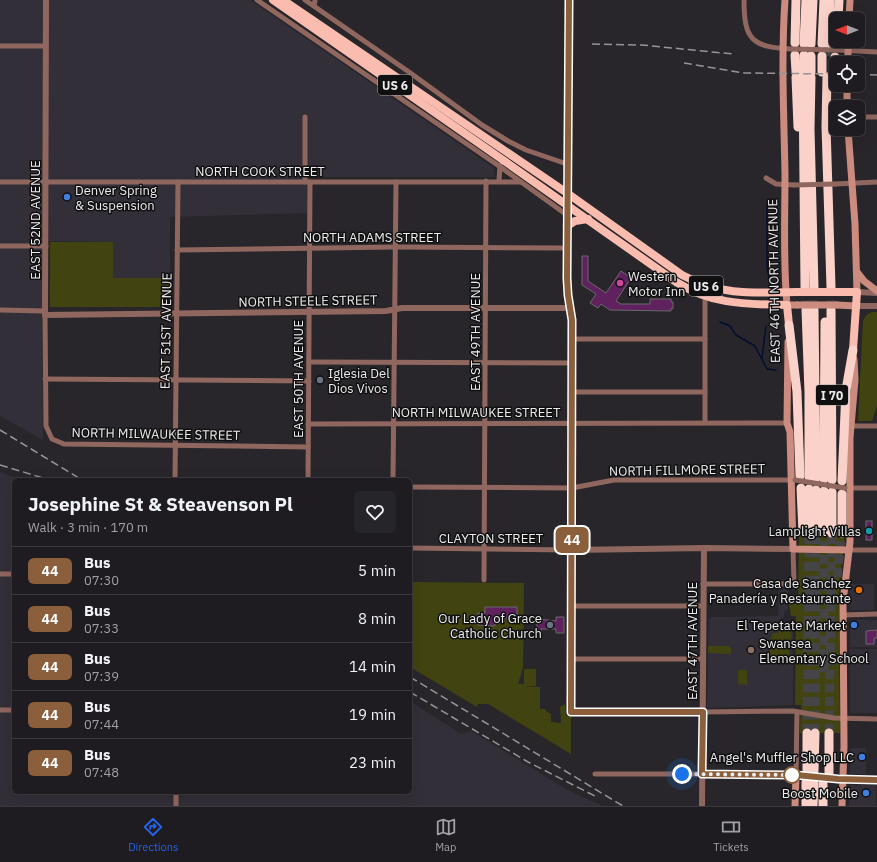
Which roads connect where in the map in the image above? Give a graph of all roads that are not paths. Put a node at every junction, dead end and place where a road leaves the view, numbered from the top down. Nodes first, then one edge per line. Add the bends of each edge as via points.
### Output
1 (46, 0) edge
2 (257, 0) edge
3 (272, 0) edge
4 (283, 0) edge
5 (305, 0) edge
6 (315, 0) edge
7 (569, 0) edge
8 (744, 0) edge
9 (785, 0) edge
10 (796, 0) edge
11 (806, 0) edge
12 (813, 0) edge
13 (824, 0) edge
14 (830, 0) edge
15 (839, 0) edge
16 (850, 0) edge
17 (314, 6) junction
18 (838, 12) edge
19 (849, 12) edge
20 (0, 46) edge
21 (46, 46) junction
22 (782, 48) junction
23 (802, 49) junction
24 (831, 49) edge
25 (848, 51) junction
26 (877, 52) edge
27 (848, 56) edge
28 (803, 74) junction
29 (828, 74) junction
30 (305, 117) dead end
31 (865, 117) edge
32 (877, 117) edge
33 (849, 136) edge
34 (501, 163) junction
35 (567, 164) junction
36 (766, 178) dead end
37 (0, 182) edge
38 (46, 182) junction
39 (178, 182) junction
40 (307, 182) junction
41 (396, 182) junction
42 (486, 182) junction
43 (499, 182) junction
44 (520, 182) junction
45 (877, 182) edge
46 (852, 184) junction
47 (785, 185) junction
48 (567, 192) junction
49 (567, 205) junction
50 (567, 215) junction
51 (588, 219) junction
52 (567, 226) junction
53 (0, 246) edge
54 (46, 246) junction
55 (395, 247) junction
56 (309, 248) junction
57 (486, 248) junction
58 (567, 248) junction
59 (178, 250) junction
60 (857, 272) junction
61 (831, 289) junction
62 (786, 292) junction
63 (857, 292) junction
64 (877, 292) edge
65 (705, 296) junction
66 (787, 305) junction
67 (856, 306) junction
68 (877, 306) edge
69 (486, 308) junction
70 (570, 308) junction
71 (394, 309) junction
72 (831, 309) junction
73 (0, 310) edge
74 (810, 310) tunnel mouth
75 (309, 312) junction
76 (46, 313) junction
77 (177, 313) junction
78 (789, 325) junction
79 (572, 339) junction
80 (705, 339) junction
81 (853, 350) junction
82 (309, 362) junction
83 (394, 363) junction
84 (486, 363) junction
85 (572, 363) junction
86 (45, 379) junction
87 (176, 380) junction
88 (309, 381) junction
89 (572, 392) junction
90 (705, 392) junction
91 (572, 422) junction
92 (704, 422) junction
93 (485, 423) junction
94 (787, 423) junction
95 (308, 424) junction
96 (394, 424) junction
97 (851, 426) junction
98 (877, 426) edge
99 (52, 439) joint
100 (176, 445) junction
101 (308, 447) junction
102 (175, 478) edge
103 (308, 478) edge
104 (393, 478) edge
105 (821, 484) junction
106 (485, 486) junction
107 (412, 487) edge
108 (572, 488) junction
109 (877, 488) edge
110 (842, 533) tunnel mouth
111 (412, 548) edge
112 (704, 548) junction
113 (485, 549) junction
114 (793, 549) junction
115 (572, 550) junction
116 (849, 550) junction
117 (877, 550) edge
118 (0, 574) edge
119 (12, 574) edge
120 (484, 580) dead end
121 (703, 584) junction
122 (571, 606) junction
123 (703, 606) junction
124 (843, 614) junction
125 (877, 614) edge
126 (703, 658) junction
127 (571, 659) junction
128 (0, 710) edge
129 (12, 710) edge
130 (703, 712) junction
131 (799, 712) junction
132 (844, 719) junction
133 (877, 719) edge
134 (595, 774) dead end
135 (702, 774) junction
136 (814, 777) junction
137 (840, 779) junction
138 (877, 780) edge
139 (176, 794) edge
140 (176, 806) edge
141 (702, 806) edge
142 (795, 806) edge
143 (806, 806) edge
144 (813, 806) edge
145 (823, 806) edge
146 (829, 806) edge
147 (842, 806) edge

1 - 21 street, EAST 52ND AVENUE
2 - 34 street
3 - 34 highway, US 6
4 - 48 highway, US 6
5 - 17 street
6 - 17 street
7 - 35 street
8 - 22 street via 744,21 750,35 764,46
9 - 22 main road, EAST 46TH NORTH AVENUE
10 - 23 highway
11 - 23 highway
12 - 23 highway
13 - 24 highway
14 - 24 highway
15 - 18 highway
16 - 19 main road
17 - 35 street via 482,125 526,150
20 - 21 street
21 - 38 street, EAST 52ND AVENUE
22 - 23 street
22 - 47 main road, EAST 46TH NORTH AVENUE
23 - 24 street, bridge
23 - 28 highway
23 - 28 highway
24 - 25 street
24 - 29 highway
25 - 26 street
25 - 27 main road
28 - 28 highway via 810,129 810,287 804,156 798,133
29 - 61 highway
29 - 61 highway via 826,126
30 - 40 street, EAST 50TH AVENUE
31 - 32 street
33 - 46 main road
34 - 43 street
34 - 44 street
34 - 49 highway, US 6
35 - 48 street
36 - 47 street via 776,184
37 - 38 street, NORTH COOK STREET
38 - 39 street, NORTH COOK STREET
38 - 54 street, EAST 52ND AVENUE
39 - 40 street, NORTH COOK STREET
39 - 59 street, EAST 51ST AVENUE
40 - 41 street, NORTH COOK STREET
40 - 56 street, EAST 50TH AVENUE
41 - 42 street, NORTH COOK STREET
41 - 55 street
42 - 43 street, NORTH COOK STREET
42 - 57 street, EAST 49TH AVENUE
43 - 44 street, NORTH COOK STREET
44 - 50 street
45 - 46 street
46 - 47 street, bridge
46 - 60 main road
47 - 62 main road, EAST 46TH NORTH AVENUE
48 - 49 street
48 - 62 highway, US 6 via 675,271 697,282 718,290 739,293
49 - 50 street
49 - 51 highway, US 6
50 - 52 street
51 - 52 highway via 575,221
51 - 65 highway, US 6 via 676,282
52 - 58 street
53 - 54 street
54 - 76 street, EAST 52ND AVENUE
55 - 56 street, NORTH ADAMS STREET
55 - 57 street, NORTH ADAMS STREET
55 - 71 street
56 - 59 street, NORTH ADAMS STREET
56 - 75 street, EAST 50TH AVENUE
57 - 58 street, NORTH ADAMS STREET
57 - 69 street, EAST 49TH AVENUE
58 - 70 street via 567,291
59 - 77 street, EAST 51ST AVENUE
60 - 63 main road
60 - 64 main road
61 - 62 highway, US 6, bridge
61 - 63 highway, US 6
62 - 66 main road, EAST 46TH NORTH AVENUE
63 - 64 street
63 - 67 highway
65 - 66 highway, US 6 via 738,304
65 - 80 street
66 - 72 main road, bridge
66 - 78 highway, EAST 46TH NORTH AVENUE
67 - 68 street
67 - 72 main road
67 - 81 highway
69 - 70 street, NORTH STEELE STREET
69 - 71 street, NORTH STEELE STREET
69 - 84 street, EAST 49TH AVENUE
70 - 79 street
71 - 75 street, NORTH STEELE STREET
71 - 83 street
72 - 105 highway, I 70
73 - 76 street, NORTH STEELE STREET
74 - 105 highway, I 70
75 - 77 street, NORTH STEELE STREET
75 - 82 street, EAST 50TH AVENUE
76 - 77 street, NORTH STEELE STREET
76 - 86 street, EAST 52ND AVENUE
77 - 87 street, EAST 51ST AVENUE
78 - 94 main road, EAST 46TH NORTH AVENUE
78 - 105 highway via 797,392
79 - 80 street
79 - 85 street
80 - 90 street
81 - 97 main road via 855,380
81 - 105 highway
82 - 83 street
82 - 88 street, EAST 50TH AVENUE
83 - 84 street
83 - 96 street
84 - 85 street
84 - 93 street, EAST 49TH AVENUE
85 - 89 street
86 - 87 street
86 - 99 street, EAST 52ND AVENUE via 46,426
87 - 88 street
87 - 100 street, EAST 51ST AVENUE
88 - 95 street, EAST 50TH AVENUE
89 - 90 street
89 - 91 street
90 - 92 street
91 - 92 street, NORTH MILWAUKEE STREET
91 - 93 street, NORTH MILWAUKEE STREET
91 - 108 street
92 - 94 street, NORTH MILWAUKEE STREET
93 - 96 street, NORTH MILWAUKEE STREET
93 - 106 street, EAST 49TH AVENUE
94 - 105 main road, EAST 46TH NORTH AVENUE
95 - 96 street, NORTH MILWAUKEE STREET
95 - 101 street, EAST 50TH AVENUE
96 - 104 street
97 - 98 street
97 - 105 main road
99 - 100 street, NORTH MILWAUKEE STREET via 64,444
100 - 101 street, NORTH MILWAUKEE STREET
100 - 102 street, EAST 51ST AVENUE
101 - 103 street, EAST 50TH AVENUE
105 - 105 highway, I 70 via 817,532
105 - 108 street, NORTH FILLMORE STREET via 614,480
105 - 109 street, NORTH FILLMORE STREET
105 - 110 highway
105 - 114 main road, EAST 46TH NORTH AVENUE
105 - 116 main road
106 - 107 street, NORTH FILLMORE STREET
106 - 108 street, NORTH FILLMORE STREET
106 - 113 street, EAST 49TH AVENUE
108 - 115 street
111 - 113 street, CLAYTON STREET
112 - 114 street
112 - 115 street
112 - 121 street, EAST 47TH AVENUE
113 - 115 street, CLAYTON STREET
113 - 120 street, EAST 49TH AVENUE
114 - 116 main road
114 - 121 street, EAST 46TH NORTH AVENUE via 792,584
115 - 122 street
116 - 117 street
116 - 124 main road
118 - 119 street
121 - 123 street, EAST 47TH AVENUE
122 - 123 street
122 - 127 street
123 - 126 street, EAST 47TH AVENUE
124 - 125 street
124 - 132 main road
126 - 127 street
126 - 130 street, EAST 47TH AVENUE
127 - 130 street via 571,712
128 - 129 street
130 - 131 street
130 - 135 street, EAST 47TH AVENUE
131 - 132 street
131 - 136 street
132 - 133 street
132 - 137 main road
134 - 135 street
135 - 136 street
135 - 141 street, EAST 47TH AVENUE
136 - 136 highway via 819,733
136 - 137 main road, bridge
136 - 142 main road
136 - 143 highway
136 - 144 highway
136 - 145 highway
136 - 146 highway
137 - 138 main road
137 - 147 main road
139 - 140 street

